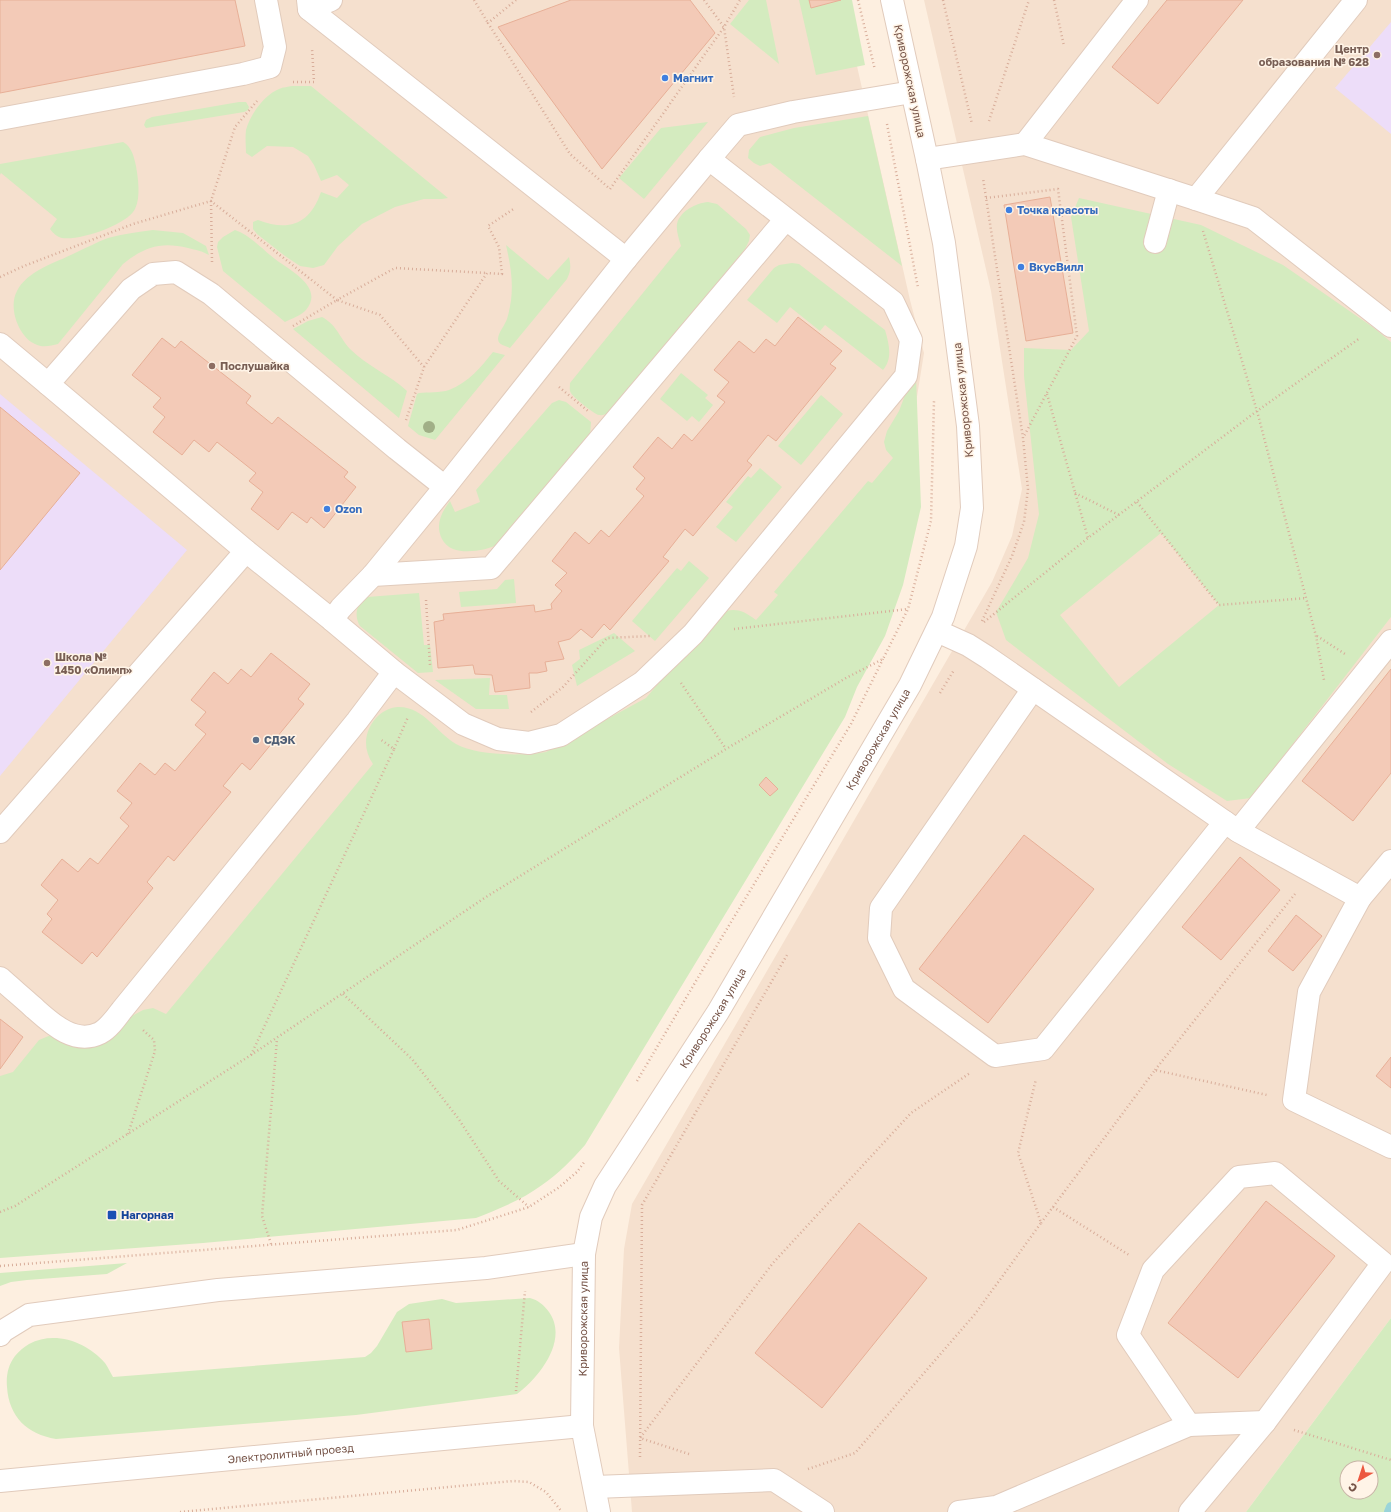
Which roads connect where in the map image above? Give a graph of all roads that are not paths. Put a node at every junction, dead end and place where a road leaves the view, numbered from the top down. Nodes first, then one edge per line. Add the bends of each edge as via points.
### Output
1 (266, 0) edge
2 (331, 0) edge
3 (892, 0) edge
4 (1136, 0) edge
5 (1356, 0) edge
6 (308, 5) edge
7 (912, 92) junction
8 (0, 119) edge
9 (1025, 144) junction
10 (927, 158) junction
11 (709, 160) junction
12 (1169, 190) junction
13 (1196, 199) junction
14 (786, 219) junction
15 (1155, 242) dead end
16 (626, 259) junction
17 (1386, 322) edge
18 (0, 344) edge
19 (48, 384) junction
20 (445, 488) junction
21 (246, 551) junction
22 (373, 575) junction
23 (332, 620) junction
24 (937, 631) junction
25 (1391, 641) edge
26 (394, 672) junction
27 (1033, 689) junction
28 (1231, 826) junction
29 (0, 832) edge
30 (1391, 862) edge
31 (1360, 898) junction
32 (0, 978) edge
33 (1391, 1147) edge
34 (584, 1254) junction
35 (0, 1335) edge
36 (1265, 1422) junction
37 (1189, 1425) junction
38 (582, 1426) junction
39 (0, 1481) edge
40 (595, 1487) junction
41 (599, 1512) edge
42 (823, 1512) edge
43 (959, 1512) edge
44 (1190, 1512) edge

1 - 8 street via 275,47 270,67
2 - 6 street
3 - 7 street, Криворожская улица
4 - 9 street
5 - 13 street
6 - 16 street
7 - 10 street, Криворожская улица
7 - 11 street via 793,112 738,125
9 - 10 street
9 - 12 street
10 - 24 street, Криворожская улица via 944,243 968,426 972,508 966,546
11 - 14 street
11 - 16 street
12 - 13 street
12 - 15 street
13 - 17 street via 1253,218
14 - 22 street via 491,568
14 - 26 street via 893,302 911,340 906,376 693,634 643,682 561,735 529,743 498,739 463,724
16 - 20 street
18 - 19 street
19 - 20 street via 131,289 153,274 176,272 211,294
19 - 21 street
20 - 22 street
21 - 23 street
21 - 29 street
22 - 23 street
23 - 26 street
24 - 27 street via 968,645
24 - 34 street, Криворожская улица via 910,685 718,1012 605,1186 591,1216
25 - 28 street via 1330,716
26 - 32 street via 111,1024 100,1032 85,1036 69,1034 56,1027
27 - 28 street
27 - 28 street via 881,908 880,938 904,989 994,1056 1044,1050
28 - 31 street
30 - 31 street
31 - 33 street via 1309,992 1294,1100
34 - 35 street via 486,1268 218,1290 29,1315
34 - 38 street, Криворожская улица
36 - 37 street
36 - 37 street via 1383,1263 1275,1173 1239,1177 1153,1270 1128,1335
36 - 44 street
37 - 43 street via 996,1507
38 - 39 street, Электролитный проезд
38 - 40 street, Криворожская улица
40 - 41 street, Криворожская улица
40 - 42 street via 774,1480

